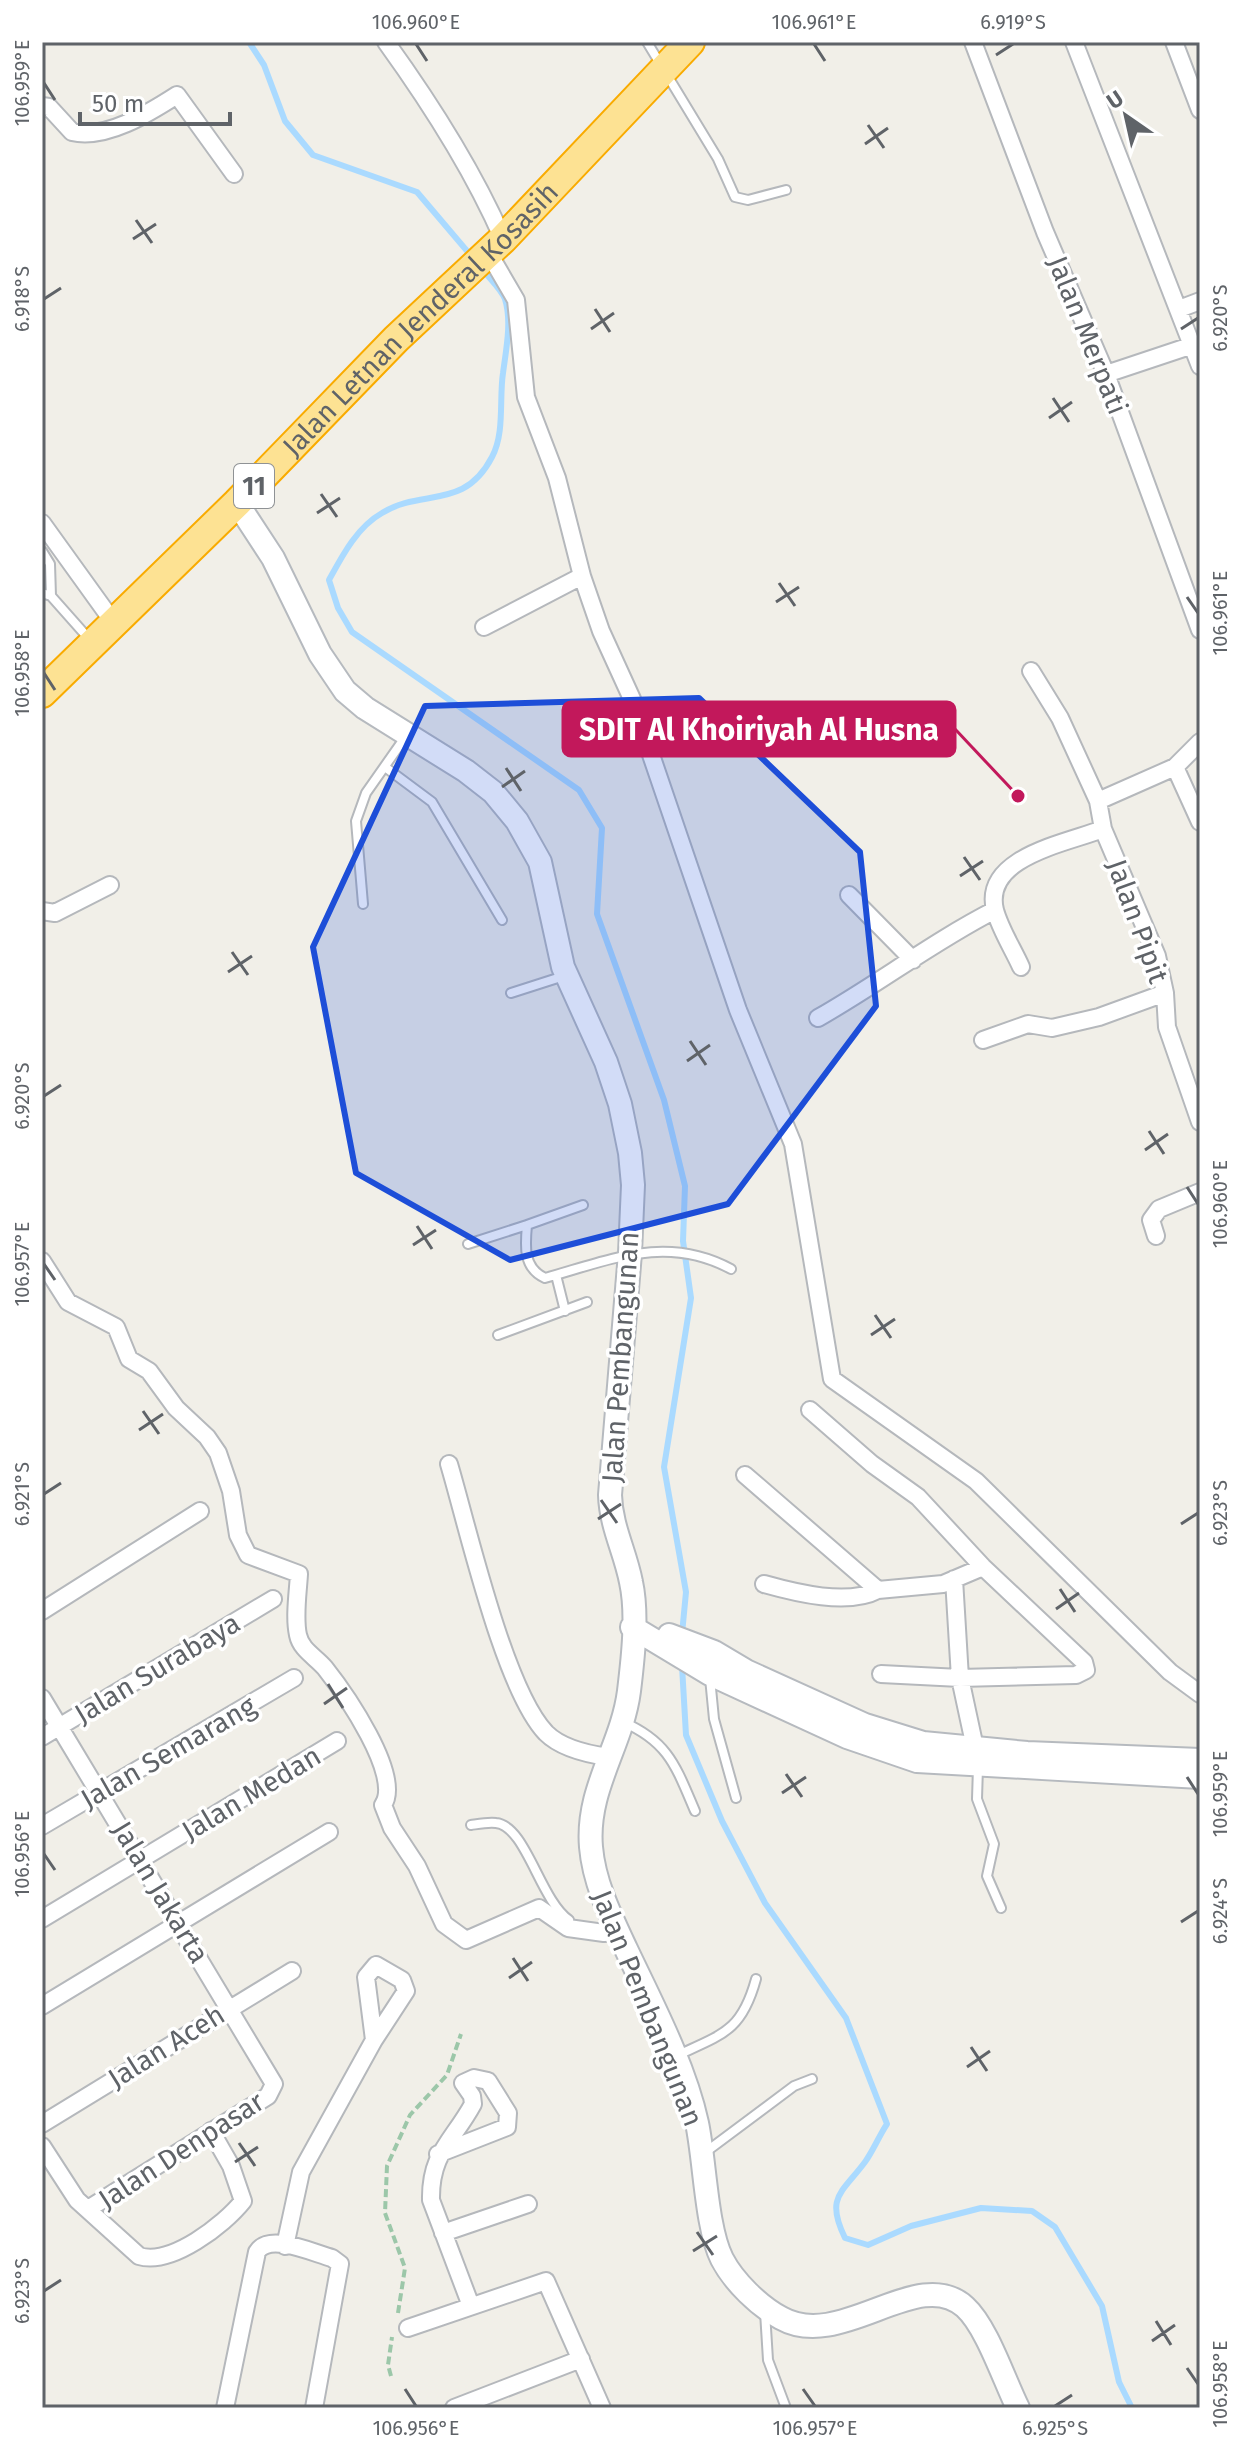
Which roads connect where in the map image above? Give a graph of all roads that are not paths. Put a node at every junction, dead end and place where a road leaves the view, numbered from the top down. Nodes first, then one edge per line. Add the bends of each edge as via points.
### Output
1 (386, 42) edge
2 (647, 42) edge
3 (690, 42) edge
4 (973, 42) edge
5 (1074, 42) edge
6 (1174, 42) edge
7 (664, 67) junction
8 (42, 106) edge
9 (1200, 110) edge
10 (234, 174) dead end
11 (786, 190) dead end
12 (483, 256) junction
13 (1200, 301) edge
14 (1179, 309) junction
15 (1193, 345) junction
16 (1200, 366) edge
17 (1106, 374) junction
18 (237, 503) junction
19 (42, 523) edge
20 (42, 551) edge
21 (582, 576) junction
22 (47, 594) edge
23 (114, 623) junction
24 (484, 627) dead end
25 (1200, 630) edge
26 (93, 643) junction
27 (1031, 671) dead end
28 (42, 693) edge
29 (407, 735) junction
30 (1200, 742) edge
31 (385, 767) junction
32 (1175, 767) junction
33 (1194, 793) edge
34 (1098, 801) junction
35 (1200, 822) edge
36 (1103, 829) junction
37 (110, 885) dead end
38 (849, 895) dead end
39 (363, 904) dead end
40 (995, 910) junction
41 (42, 911) edge
42 (502, 920) dead end
43 (913, 960) junction
44 (1021, 967) dead end
45 (567, 975) junction
46 (511, 993) dead end
47 (1165, 993) junction
48 (818, 1018) dead end
49 (983, 1040) dead end
50 (1200, 1122) edge
51 (1200, 1192) edge
52 (583, 1205) dead end
53 (527, 1225) junction
54 (1156, 1236) dead end
55 (468, 1244) dead end
56 (630, 1253) junction
57 (42, 1261) edge
58 (731, 1269) dead end
59 (556, 1275) junction
60 (587, 1302) dead end
61 (565, 1311) junction
62 (498, 1335) dead end
63 (810, 1410) dead end
64 (449, 1464) dead end
65 (745, 1475) dead end
66 (200, 1511) dead end
67 (983, 1567) junction
68 (954, 1579) junction
69 (764, 1584) dead end
70 (878, 1590) junction
71 (273, 1599) dead end
72 (42, 1611) edge
73 (632, 1621) junction
74 (701, 1658) junction
75 (881, 1674) dead end
76 (294, 1678) dead end
77 (960, 1678) junction
78 (1200, 1694) edge
79 (42, 1698) edge
80 (622, 1722) junction
81 (59, 1727) junction
82 (42, 1737) edge
83 (337, 1741) dead end
84 (608, 1757) junction
85 (977, 1758) junction
86 (1200, 1760) edge
87 (1200, 1777) edge
88 (99, 1791) junction
89 (736, 1798) dead end
90 (695, 1811) dead end
91 (471, 1825) dead end
92 (42, 1826) edge
93 (329, 1832) dead end
94 (140, 1859) junction
95 (1001, 1908) dead end
96 (42, 1919) edge
97 (180, 1922) junction
98 (616, 1929) junction
99 (292, 1971) dead end
100 (756, 1979) dead end
101 (42, 2006) edge
102 (230, 2007) junction
103 (374, 2040) dead end
104 (673, 2057) junction
105 (812, 2079) dead end
106 (273, 2089) joint
107 (42, 2124) edge
108 (211, 2131) junction
109 (42, 2146) edge
110 (438, 2154) junction
111 (702, 2154) junction
112 (528, 2204) dead end
113 (88, 2209) junction
114 (443, 2233) junction
115 (285, 2246) junction
116 (471, 2306) junction
117 (764, 2306) junction
118 (399, 2327) road end
119 (581, 2359) junction
120 (225, 2408) edge
121 (314, 2408) edge
122 (454, 2408) edge
123 (602, 2408) edge
124 (786, 2408) edge
125 (1018, 2408) edge

1 - 12 street via 490,209
2 - 7 lane
3 - 7 highway, Jalan Letnan Jenderal Kosasih / 11
4 - 17 street, Jalan Merpati
5 - 14 street
6 - 9 street
7 - 11 lane via 735,197 744,200
7 - 12 highway, Jalan Letnan Jenderal Kosasih / 11
8 - 10 street via 72,132 95,133 147,114 177,95
12 - 18 highway, Jalan Letnan Jenderal Kosasih / 11
12 - 21 street via 516,300 526,397 557,478
13 - 14 street
14 - 15 street
15 - 16 street
15 - 17 street
17 - 25 street, Jalan Merpati
18 - 23 highway, Jalan Letnan Jenderal Kosasih / 11
18 - 29 street, Jalan Pembangunan via 273,558 335,677 353,698
19 - 23 street
20 - 22 lane via 50,564
21 - 24 street
21 - 78 street via 632,699 738,1010 793,1144 832,1379 976,1481 1170,1672
22 - 26 lane
23 - 26 highway, Jalan Letnan Jenderal Kosasih / 11
26 - 28 highway, Jalan Letnan Jenderal Kosasih / 11
27 - 34 street, Jalan Pipit via 1060,718
29 - 31 lane
29 - 45 street, Jalan Pembangunan via 480,781 517,821 540,862
30 - 32 street
31 - 39 lane via 366,793 356,821
31 - 42 lane via 432,802
32 - 33 street
32 - 34 street
33 - 35 street
34 - 36 street, Jalan Pipit
36 - 40 street via 1011,866 995,888
36 - 47 street, Jalan Pipit via 1157,956
37 - 41 street via 55,913
38 - 43 street
40 - 43 street
40 - 44 street
43 - 48 street
45 - 46 lane
45 - 56 street, Jalan Pembangunan via 620,1104 633,1185
47 - 49 street via 1074,1024 1028,1024
47 - 50 street, Jalan Pipit via 1167,1027
51 - 54 street via 1159,1209 1151,1220
52 - 53 lane
53 - 55 lane
53 - 59 lane via 528,1263 545,1278
56 - 58 lane via 691,1253
56 - 59 lane
56 - 73 street, Jalan Pembangunan via 610,1495 615,1536 632,1584
57 - 98 street via 68,1302 116,1327 129,1359 149,1371 176,1408 207,1437 218,1453 248,1555 299,1574 298,1635 375,1744 388,1791 383,1805 444,1924 466,1940 539,1908 568,1928
59 - 61 lane
60 - 61 lane
61 - 62 lane
63 - 67 street via 918,1497
64 - 84 street via 504,1651 537,1722 565,1745
65 - 70 street
66 - 72 street
67 - 68 street
67 - 77 street via 1084,1662 1086,1670 1076,1675
68 - 70 street
68 - 77 street
69 - 70 street via 838,1598
71 - 81 street, Jalan Surabaya
73 - 74 street
73 - 80 street, Jalan Pembangunan
74 - 85 street via 746,1671 865,1725
74 - 89 lane
75 - 77 street
76 - 88 street, Jalan Semarang
77 - 85 street
79 - 81 street, Jalan Jakarta
80 - 84 street, Jalan Pembangunan
80 - 90 lane via 645,1732 668,1753
81 - 82 street, Jalan Surabaya
81 - 88 street, Jalan Jakarta
83 - 94 street, Jalan Medan
84 - 98 street, Jalan Pembangunan via 593,1801 591,1849
85 - 86 street
85 - 87 street
85 - 95 lane via 977,1799 994,1844 987,1876
88 - 92 street, Jalan Semarang
88 - 94 street, Jalan Jakarta
91 - 98 lane via 497,1822 514,1832 547,1896 566,1918
93 - 97 street
94 - 96 street, Jalan Medan
94 - 97 street, Jalan Jakarta
97 - 101 street
97 - 102 street, Jalan Jakarta
98 - 104 street, Jalan Pembangunan
99 - 102 street, Jalan Aceh
100 - 104 lane via 741,2020
102 - 106 street, Jalan Jakarta via 270,2074
102 - 107 street, Jalan Aceh
103 - 115 street via 301,2172
104 - 111 street, Jalan Pembangunan via 690,2099
105 - 111 lane via 794,2086
106 - 108 street, Jalan Denpasar
108 - 113 street, Jalan Denpasar
108 - 113 street via 244,2198 184,2249 162,2258 139,2256
109 - 113 street
110 - 110 street via 473,2104 463,2083 474,2078 488,2081 506,2108 509,2124 496,2134
110 - 114 street via 431,2200
111 - 117 street, Jalan Pembangunan via 717,2247 730,2271
112 - 114 street
114 - 116 street
115 - 120 street via 268,2243 257,2252
115 - 121 street via 332,2258 341,2267
116 - 118 street
116 - 119 street via 546,2281
117 - 124 lane via 768,2360
117 - 125 street, Jalan Pembangunan via 795,2324 825,2327 922,2295 957,2301 979,2327
119 - 122 street
119 - 123 street

